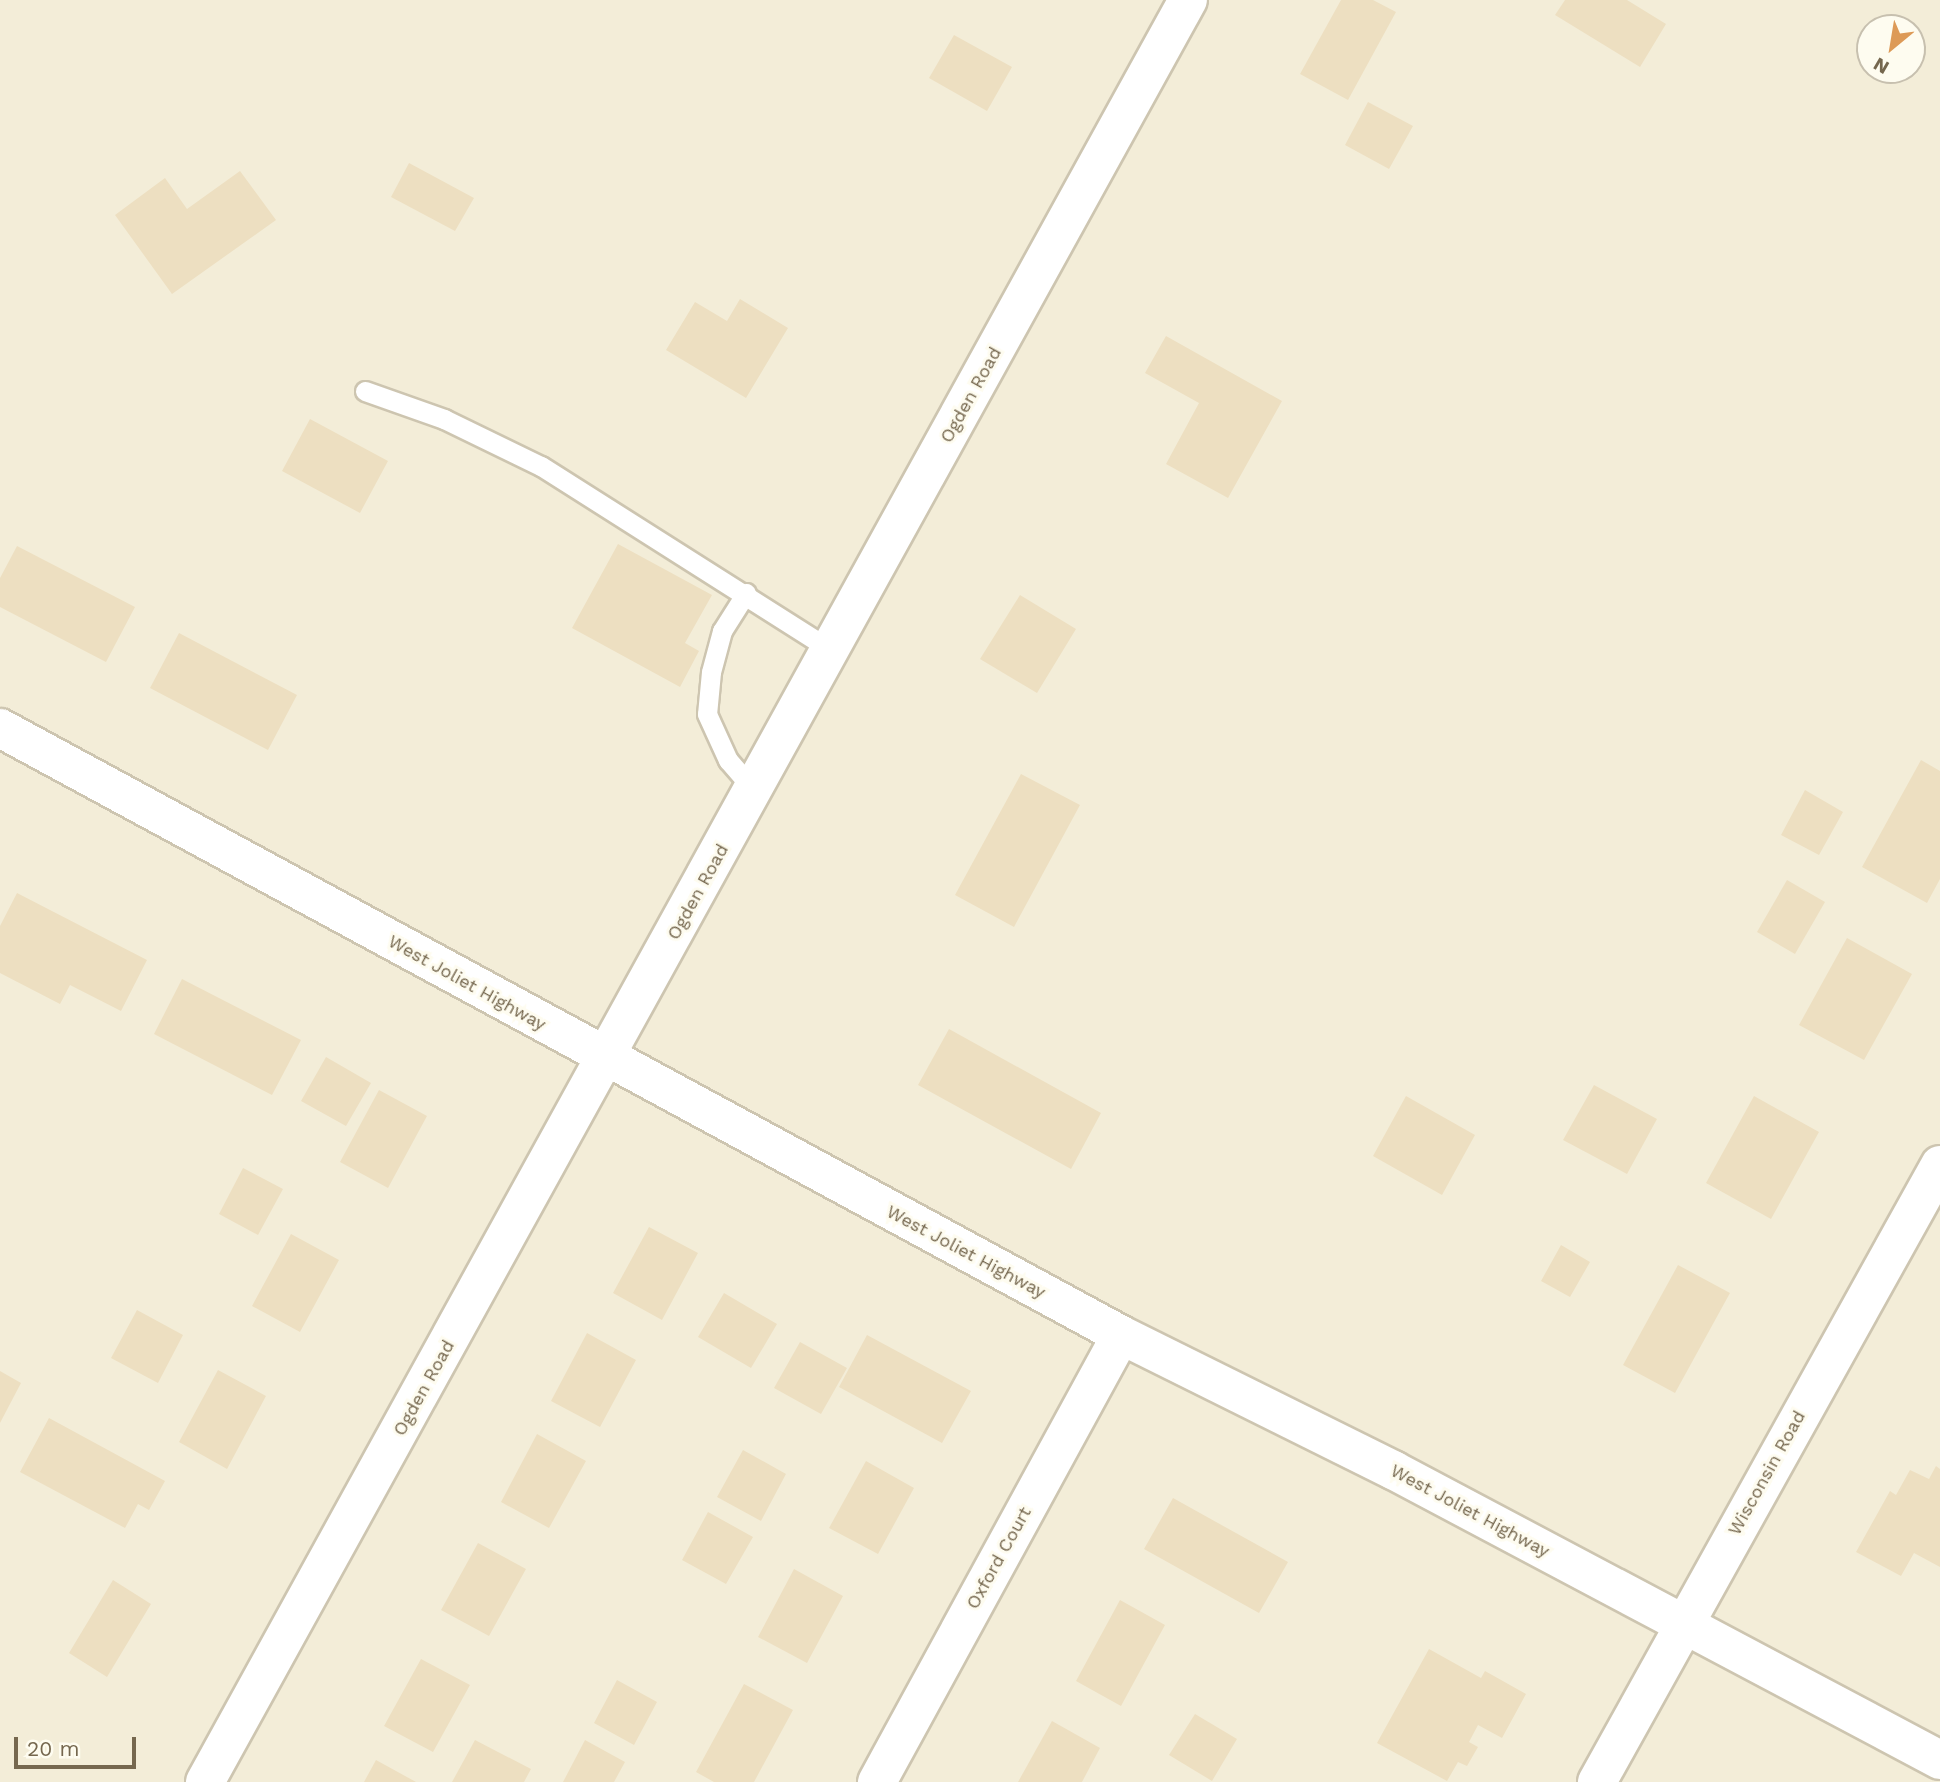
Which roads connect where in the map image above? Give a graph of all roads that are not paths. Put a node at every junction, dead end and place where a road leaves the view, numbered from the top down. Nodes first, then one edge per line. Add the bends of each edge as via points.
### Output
1 (1188, 0) edge
2 (365, 391) dead end
3 (746, 593) junction
4 (831, 649) junction
5 (0, 728) edge
6 (754, 790) junction
7 (606, 1059) junction
8 (1940, 1165) edge
9 (1122, 1335) junction
10 (1682, 1624) junction
11 (1940, 1760) edge
12 (205, 1782) edge
13 (877, 1782) edge
14 (1597, 1782) edge

1 - 4 street, Ogden Road
2 - 3 lane via 444,419 541,466
3 - 4 lane
3 - 6 lane via 722,631 711,671 707,714 728,760
4 - 6 street, Ogden Road
5 - 7 street, West Joliet Highway
6 - 7 street, Ogden Road
7 - 9 street, West Joliet Highway
7 - 12 street, Ogden Road
8 - 10 street, Wisconsin Road
9 - 10 street, West Joliet Highway via 1393,1470
9 - 13 street, Oxford Court
10 - 11 street, West Joliet Highway
10 - 14 street, Wisconsin Road

